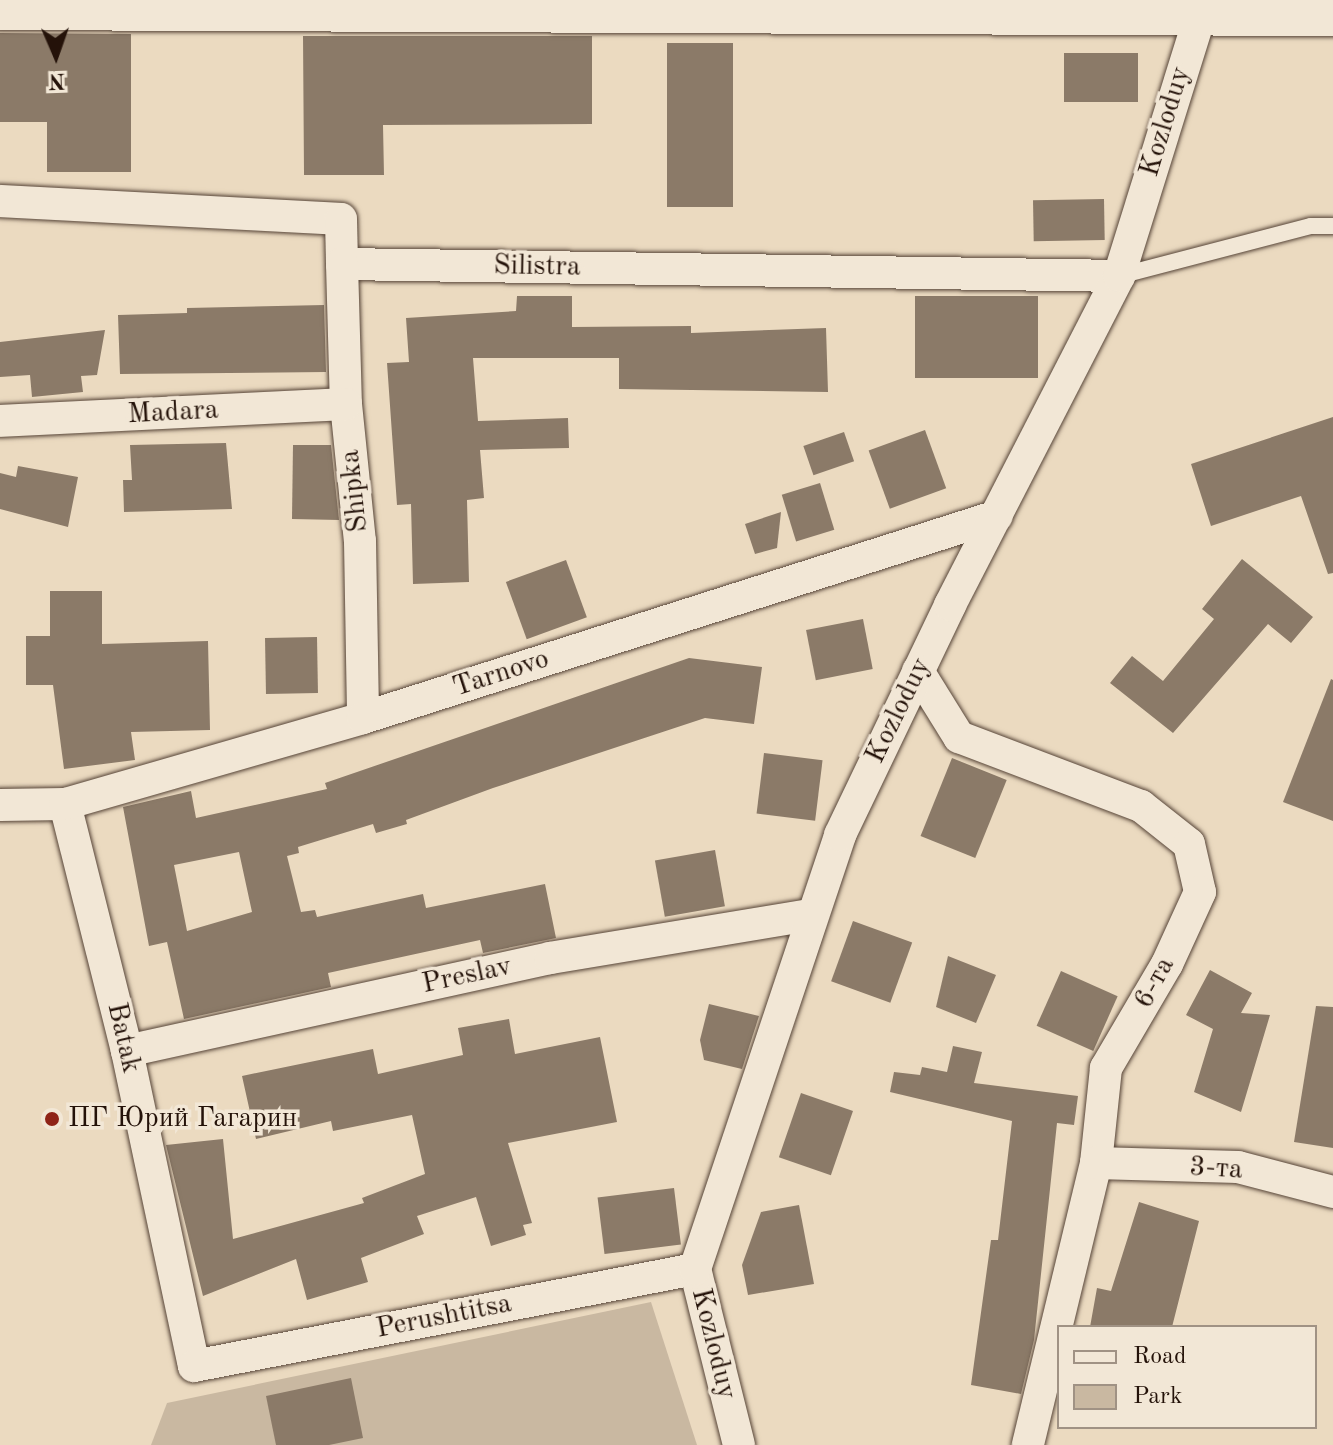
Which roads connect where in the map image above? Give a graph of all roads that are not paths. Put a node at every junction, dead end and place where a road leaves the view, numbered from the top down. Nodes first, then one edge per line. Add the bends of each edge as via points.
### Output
1 (1202, 7) edge
2 (0, 8) edge
3 (1333, 14) edge
4 (0, 201) edge
5 (1333, 226) edge
6 (342, 264) junction
7 (1119, 276) junction
8 (346, 404) junction
9 (0, 421) edge
10 (997, 516) junction
11 (918, 671) junction
12 (363, 718) junction
13 (65, 804) junction
14 (0, 805) edge
15 (810, 915) junction
16 (127, 1051) junction
17 (1096, 1163) junction
18 (1333, 1192) edge
19 (695, 1269) junction
20 (194, 1366) joint
21 (739, 1445) edge
22 (1028, 1445) edge

1 - 2 street
1 - 3 street
1 - 7 street, Kozloduy
4 - 6 street via 341,219
5 - 7 lane via 1311,226
6 - 7 street, Silistra
6 - 8 street, Shipka
7 - 10 street, Kozloduy
8 - 9 street, Madara
8 - 12 street, Shipka via 360,541
10 - 11 street, Kozloduy
10 - 12 street, Tarnovo
11 - 15 street, Kozloduy via 840,835
11 - 17 street, 6-та via 959,737 1141,806 1189,844 1200,892 1167,964 1106,1068
12 - 13 street, Tarnovo
13 - 14 street, Tarnovo
13 - 16 street, Batak
15 - 16 street, Preslav via 550,958
15 - 19 street, Kozloduy
16 - 20 street, Batak
17 - 18 street, 3-та via 1238,1167
17 - 22 street, 6-та
19 - 20 street, Perushtitsa
19 - 21 street, Kozloduy

